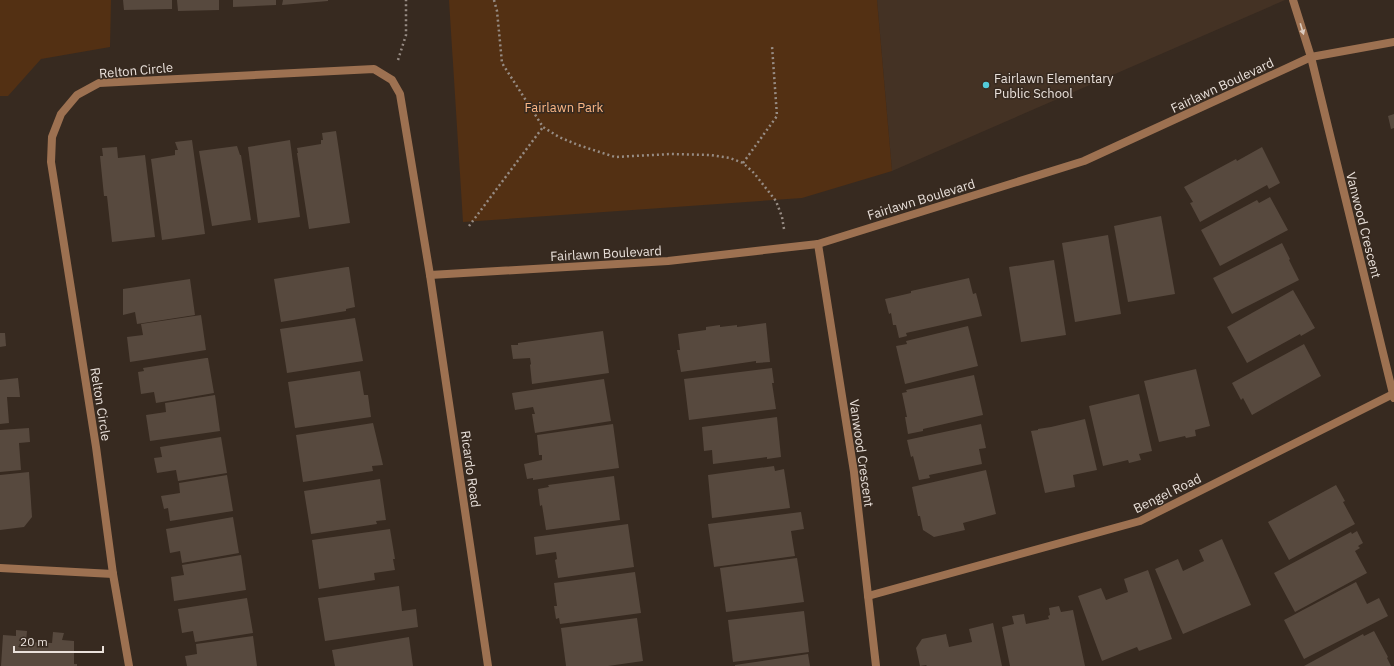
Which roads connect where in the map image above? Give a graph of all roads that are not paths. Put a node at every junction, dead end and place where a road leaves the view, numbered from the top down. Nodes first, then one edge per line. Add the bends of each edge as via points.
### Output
1 (1293, 0) edge
2 (1394, 42) edge
3 (1311, 57) junction
4 (818, 244) junction
5 (430, 275) junction
6 (1394, 396) edge
7 (0, 568) edge
8 (113, 574) junction
9 (868, 596) junction
10 (129, 666) edge
11 (488, 666) edge
12 (876, 666) edge

1 -> 3 street, Vanwood Crescent
2 - 3 street, Fairlawn Boulevard
3 - 4 street, Fairlawn Boulevard via 1084,161
3 - 6 street, Vanwood Crescent
4 - 5 street, Fairlawn Boulevard via 668,261
4 - 9 street, Vanwood Crescent via 854,472
5 - 8 street, Relton Circle via 400,94 392,80 374,69 99,83 77,95 61,114 52,137 51,162 96,447
5 - 11 street, Ricardo Road
6 - 9 street, Bengel Road via 1140,521
7 - 8 street
8 - 10 street, Relton Circle
9 - 12 street, Vanwood Crescent

